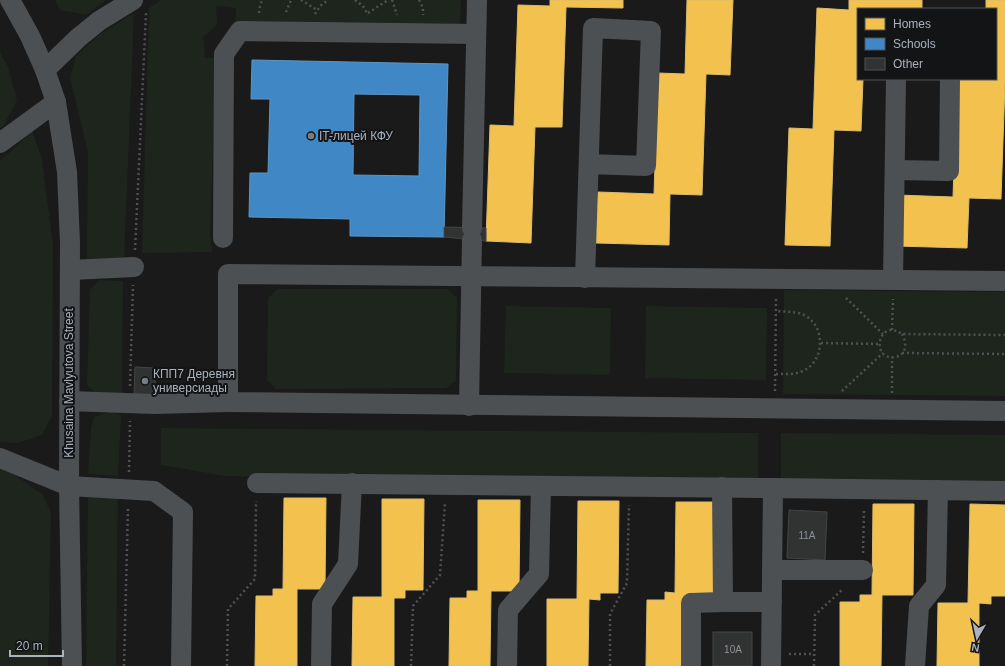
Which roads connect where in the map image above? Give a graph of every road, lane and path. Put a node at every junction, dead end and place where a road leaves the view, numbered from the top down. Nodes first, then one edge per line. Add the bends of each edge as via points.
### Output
1 (10, 0) edge
2 (301, 0) edge
3 (388, 0) edge
4 (477, 0) edge
5 (139, 5) edge
6 (317, 10) dead end
7 (368, 13) dead end
8 (476, 34) junction
9 (45, 70) junction
10 (896, 80) edge
11 (950, 80) edge
12 (56, 102) junction
13 (0, 143) edge
14 (589, 164) junction
15 (895, 170) junction
16 (223, 238) dead end
17 (134, 267) junction
18 (70, 270) junction
19 (472, 277) junction
20 (585, 278) junction
21 (776, 279) junction
22 (827, 280) junction
23 (893, 280) junction
24 (1005, 281) edge
25 (776, 311) junction
26 (892, 330) junction
27 (883, 334) junction
28 (902, 334) junction
29 (1005, 335) edge
30 (821, 343) junction
31 (879, 344) junction
32 (883, 353) junction
33 (902, 353) junction
34 (1005, 354) edge
35 (892, 357) junction
36 (776, 374) junction
37 (69, 401) junction
38 (228, 402) junction
39 (130, 403) junction
40 (469, 406) junction
41 (775, 409) junction
42 (823, 409) junction
43 (892, 410) junction
44 (1005, 411) edge
45 (0, 458) edge
46 (257, 483) joint
47 (352, 484) junction
48 (446, 484) junction
49 (69, 486) junction
50 (541, 486) junction
51 (630, 486) junction
52 (722, 488) junction
53 (773, 488) junction
54 (128, 490) junction
55 (938, 490) junction
56 (1005, 491) edge
57 (772, 570) junction
58 (863, 570) dead end
59 (723, 602) junction
60 (772, 602) junction
61 (814, 654) dead end
62 (771, 660) edge
63 (72, 666) edge
64 (124, 666) edge
65 (181, 666) edge
66 (227, 666) edge
67 (321, 666) edge
68 (411, 666) edge
69 (507, 666) edge
70 (610, 666) edge
71 (691, 666) edge
72 (916, 666) edge

1 - 9 street, Khusaina Mavlyutova Street
2 - 6 path
3 - 7 path
4 - 8 street
5 - 9 street via 99,21
5 - 17 path
8 - 16 street via 240,31 224,54
8 - 19 street
9 - 12 street, Khusaina Mavlyutova Street
10 - 15 street
11 - 15 street via 949,171
12 - 13 street
12 - 18 street, Khusaina Mavlyutova Street via 67,172
14 - 14 street via 594,28 651,31 646,166
14 - 20 street
15 - 23 street
17 - 18 street
17 - 39 path
18 - 37 street, Khusaina Mavlyutova Street
19 - 20 street
19 - 38 street via 228,274
19 - 40 street
20 - 21 street
21 - 22 street
21 - 25 path
22 - 23 street
22 - 27 path
23 - 24 street
23 - 26 path
25 - 30 path via 805,315 819,332
25 - 36 path
26 - 27 path
26 - 28 path
27 - 31 path
28 - 29 path
28 - 33 path via 906,344
30 - 31 path
30 - 36 path via 819,354 805,370 794,374
31 - 32 path
32 - 35 path
32 - 42 path
33 - 34 path
33 - 35 path
35 - 43 path
36 - 41 path
37 - 39 street
37 - 49 street, Khusaina Mavlyutova Street
38 - 39 street
38 - 40 street
39 - 54 path
40 - 41 street
41 - 42 street
42 - 43 street
43 - 44 street
45 - 49 street
46 - 47 street
46 - 66 path via 255,579 228,609
47 - 48 street
47 - 67 street via 348,564 322,604
48 - 50 street
48 - 68 path via 440,575 413,606
49 - 54 street
49 - 63 street, Khusaina Mavlyutova Street
50 - 51 street
50 - 69 street via 539,574 508,610
51 - 52 street
51 - 70 path via 627,583 610,614
52 - 53 street
52 - 59 street
53 - 55 street
53 - 57 street
54 - 64 path
54 - 65 street via 154,491 183,512
55 - 56 street
55 - 72 street via 936,585 919,606
57 - 58 street
57 - 60 street
59 - 60 street
59 - 71 street via 691,603
60 - 62 street
61 - 62 path

